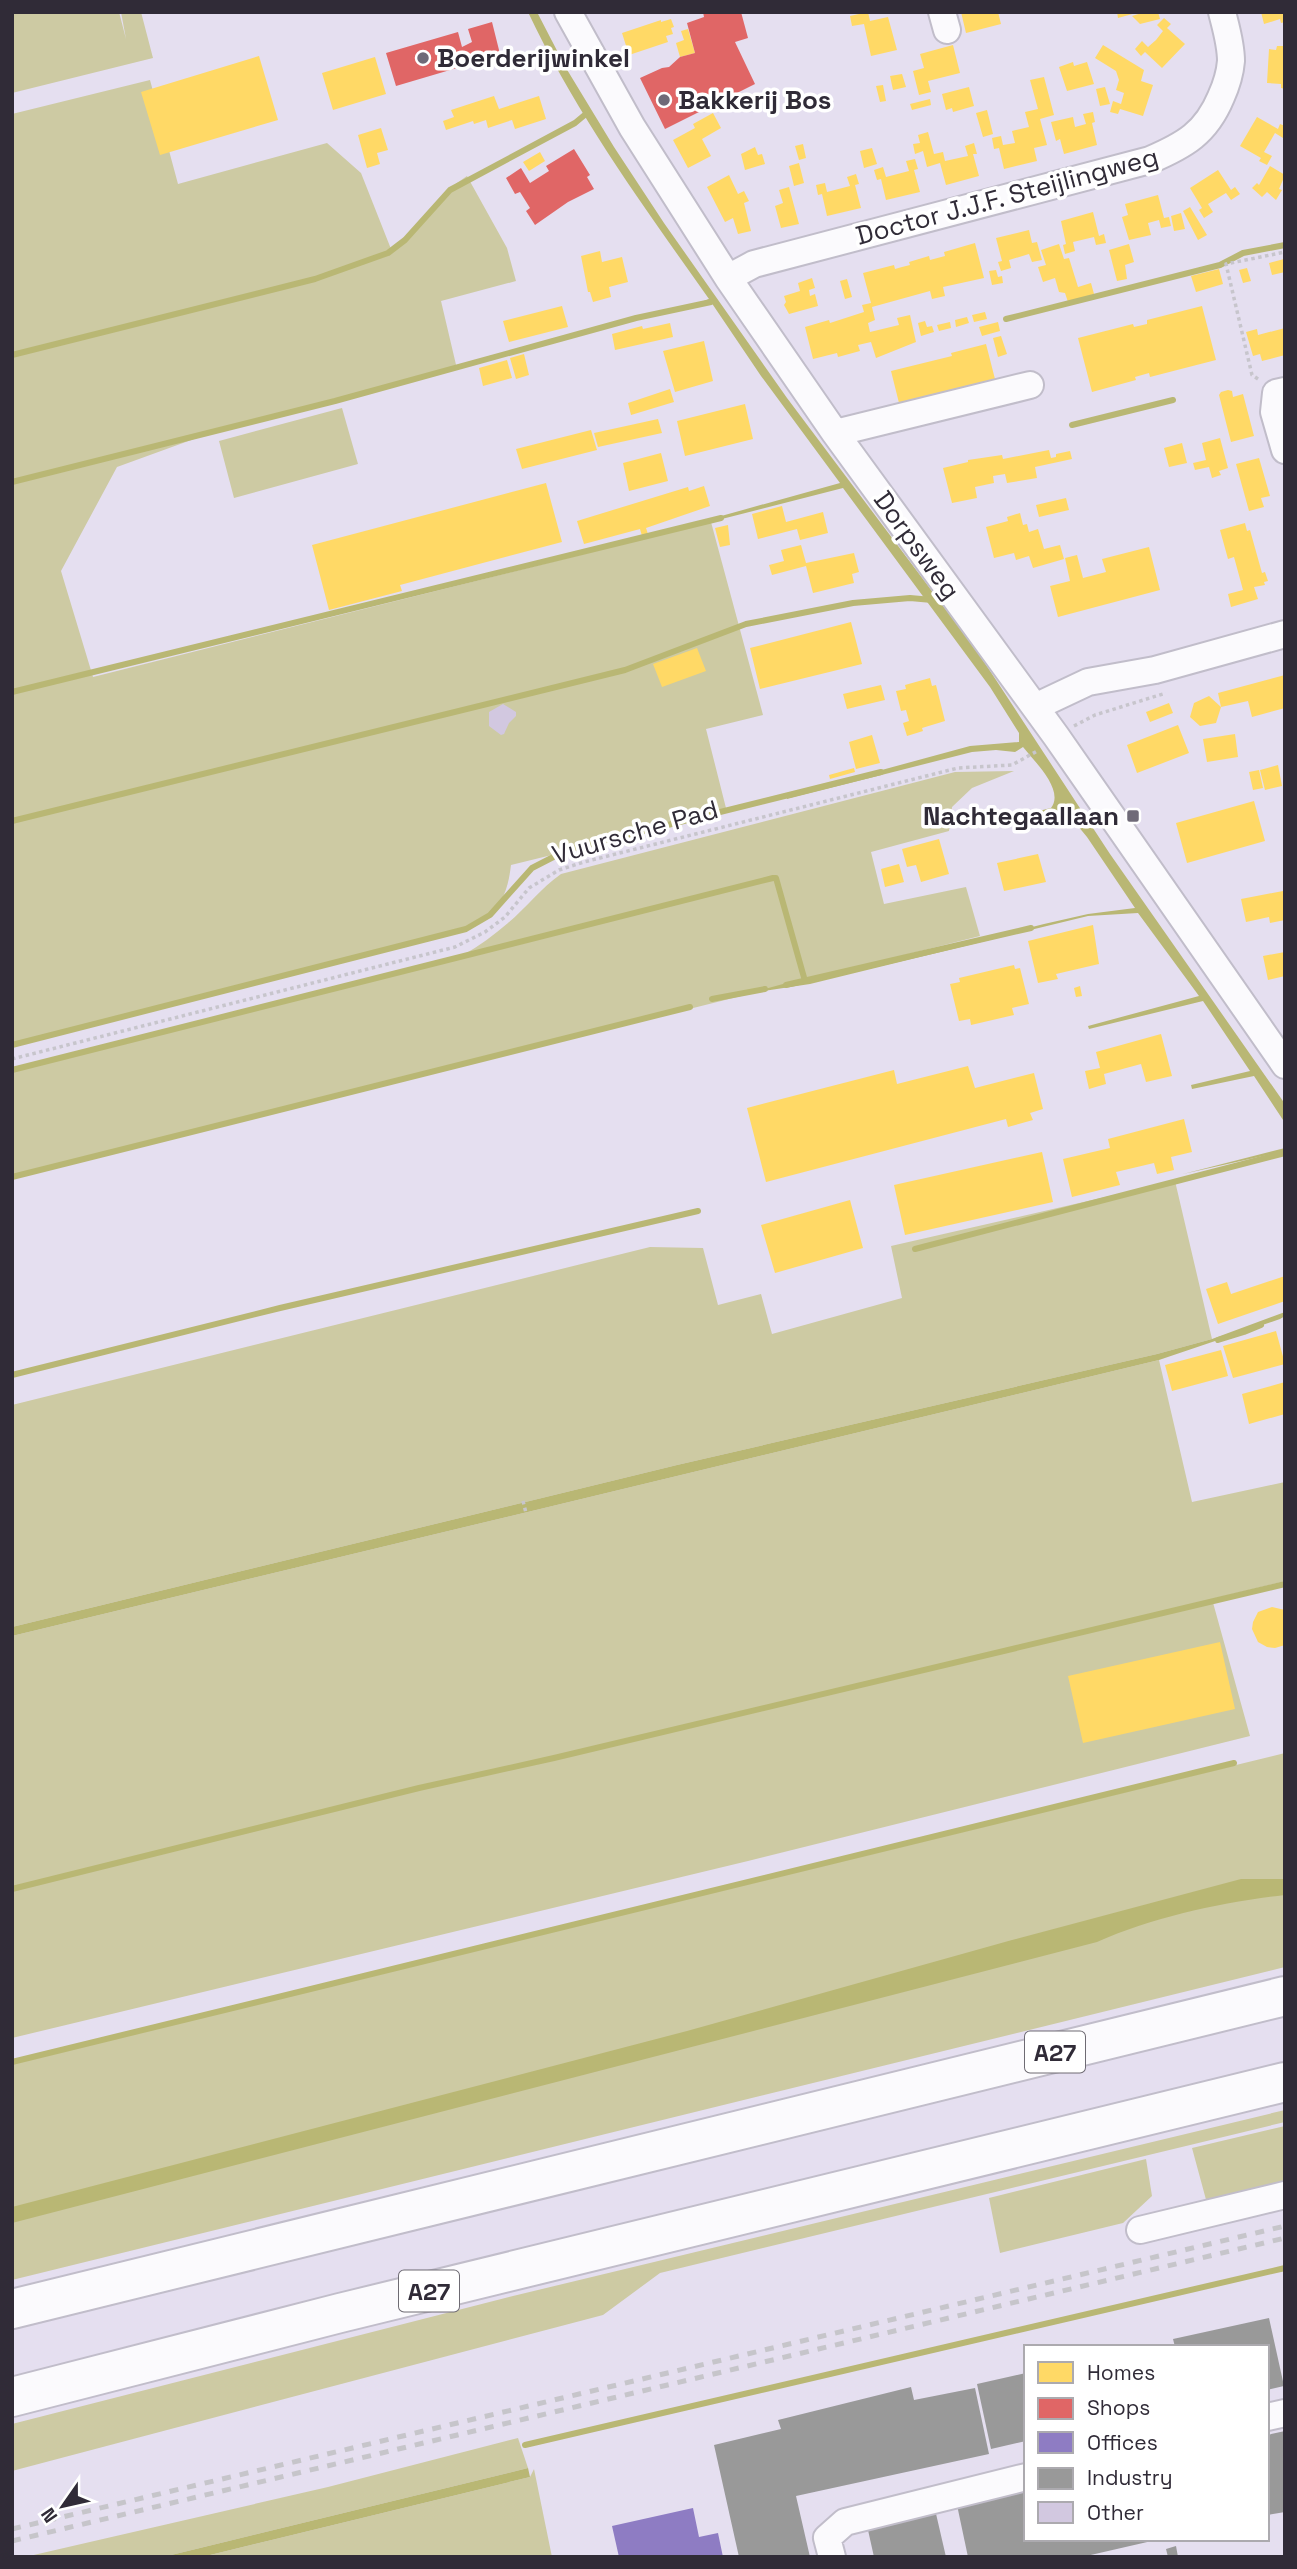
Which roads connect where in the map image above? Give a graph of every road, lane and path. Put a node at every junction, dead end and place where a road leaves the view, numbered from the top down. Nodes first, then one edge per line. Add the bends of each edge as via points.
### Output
1 (568, 12) edge
2 (1222, 12) edge
3 (1285, 252) edge
4 (728, 278) junction
5 (1030, 385) dead end
6 (1281, 392) edge
7 (835, 433) junction
8 (1285, 450) edge
9 (1285, 634) edge
10 (1171, 691) dead end
11 (1035, 707) junction
12 (1050, 742) junction
13 (12, 1059) edge
14 (1285, 1065) edge
15 (523, 1501) dead end
16 (526, 1513) dead end
17 (1285, 1996) edge
18 (1285, 2082) edge
19 (1285, 2195) edge
20 (1140, 2230) dead end
21 (12, 2309) edge
22 (12, 2397) edge
23 (1024, 2477) edge
24 (832, 2557) edge

1 - 4 street, Dorpsweg via 632,127
2 - 4 street, Doctor J.J.F. Steijlingweg via 1231,61 1227,84 1210,120 1175,149 1150,160 754,264
3 - 6 path via 1226,264 1252,374
4 - 7 street, Dorpsweg
5 - 7 street
6 - 8 street via 1274,412
7 - 11 street, Dorpsweg
9 - 11 street via 1156,670 1088,682
10 - 12 path, Vuursche Pad via 1095,715
11 - 12 street, Dorpsweg
12 - 13 path, Vuursche Pad via 1012,765 958,768 559,870 529,888 505,917 485,932 455,947
12 - 14 street, Dorpsweg
15 - 16 path
17 - 21 highway, A27
18 - 22 highway, A27
19 - 20 street
23 - 24 street via 845,2522 827,2538

